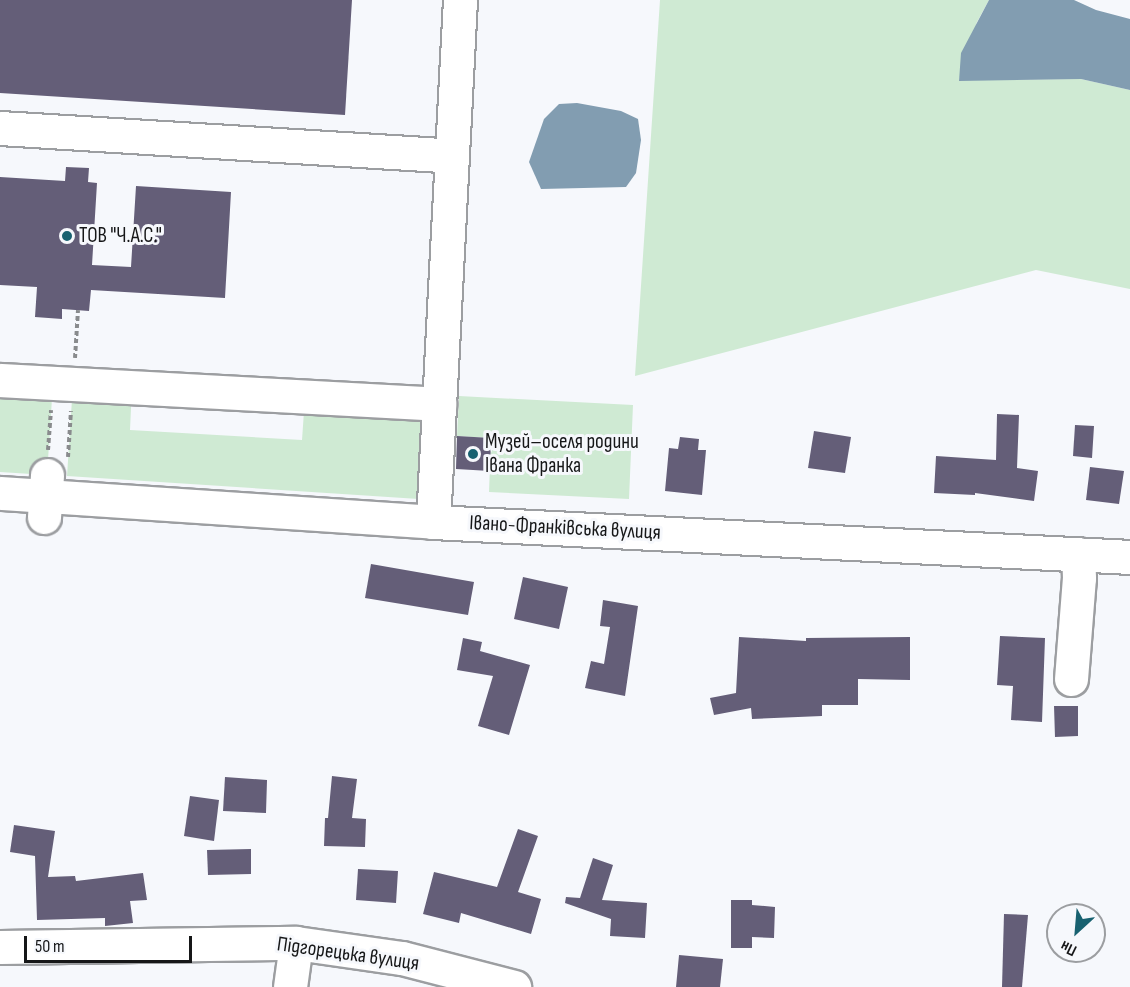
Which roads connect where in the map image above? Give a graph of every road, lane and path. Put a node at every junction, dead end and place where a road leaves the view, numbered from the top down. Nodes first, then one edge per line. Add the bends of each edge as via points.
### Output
1 (460, 0) edge
2 (0, 128) edge
3 (452, 156) junction
4 (0, 380) edge
5 (53, 383) junction
6 (439, 404) junction
7 (0, 493) edge
8 (46, 496) junction
9 (433, 522) junction
10 (1078, 554) junction
11 (1130, 557) edge
12 (1071, 679) dead end
13 (296, 943) junction
14 (0, 947) edge
15 (290, 987) edge
16 (514, 987) edge

1 - 3 main road
2 - 3 main road
3 - 6 main road
4 - 5 main road
5 - 6 main road
5 - 8 path
6 - 9 main road
7 - 8 main road, Івано-Франківська вулиця
8 - 9 main road, Івано-Франківська вулиця
9 - 10 main road, Івано-Франківська вулиця
10 - 11 main road, Івано-Франківська вулиця
10 - 12 main road
13 - 14 main road, Підгорецька вулиця
13 - 15 main road
13 - 16 main road, Підгорецька вулиця via 402,958

